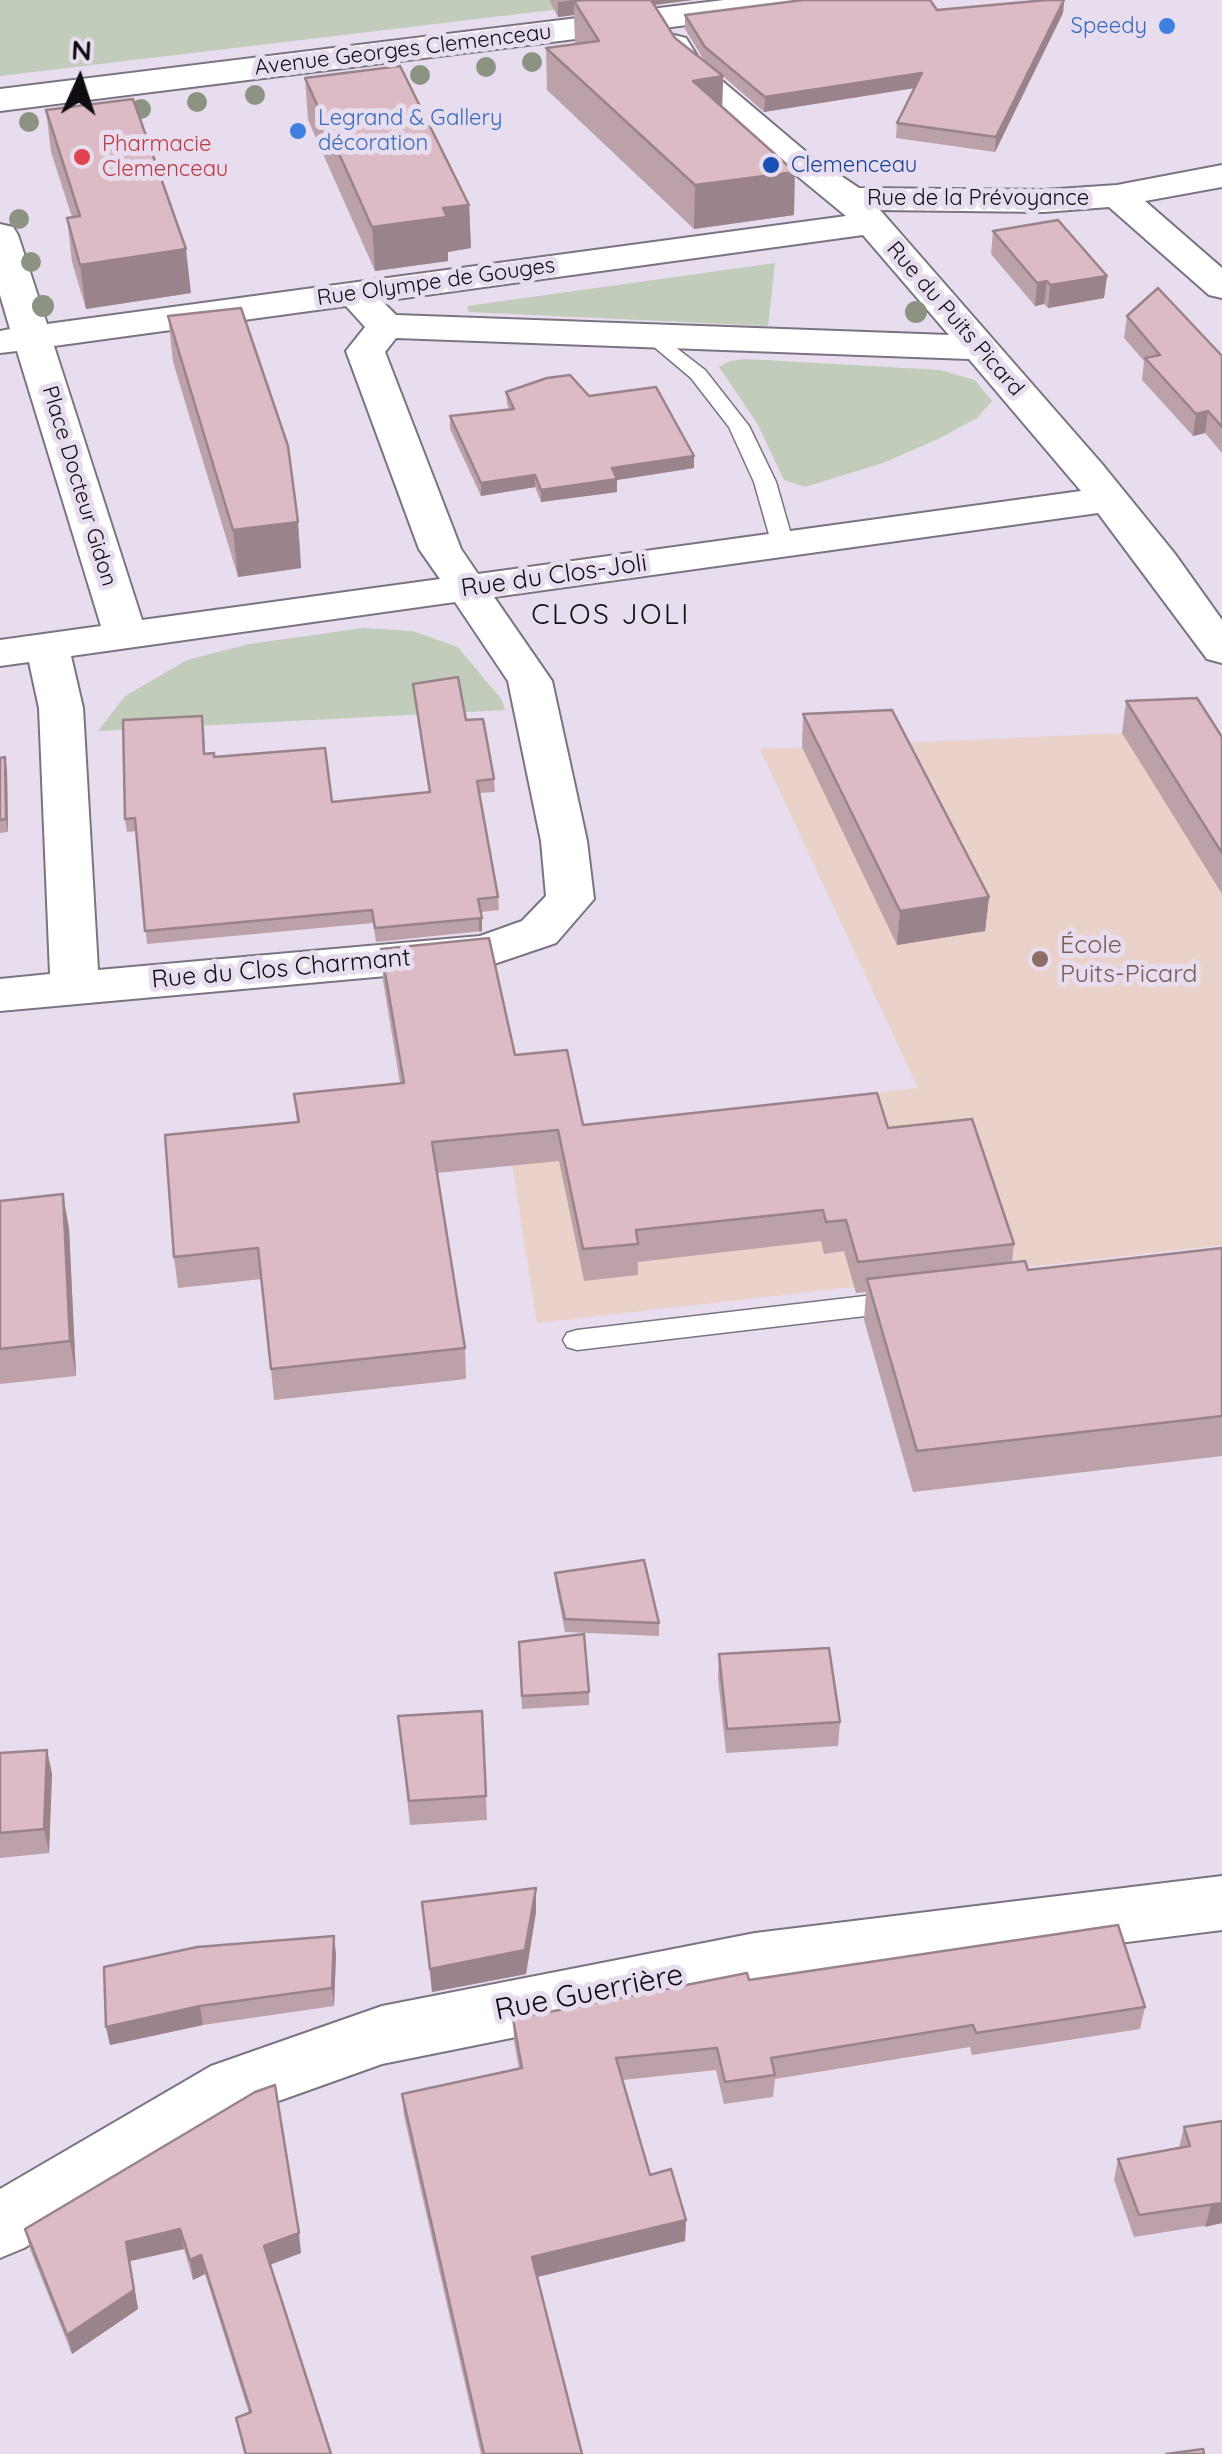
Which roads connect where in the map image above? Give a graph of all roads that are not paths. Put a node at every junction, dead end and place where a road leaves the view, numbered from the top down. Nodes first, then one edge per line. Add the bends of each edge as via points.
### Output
1 (807, 0) edge
2 (658, 18) junction
3 (0, 100) edge
4 (1222, 176) edge
5 (1117, 196) junction
6 (862, 211) junction
7 (0, 234) edge
8 (1222, 287) edge
9 (354, 294) junction
10 (386, 326) junction
11 (653, 336) junction
12 (16, 340) edge
13 (979, 348) junction
14 (1108, 499) junction
15 (782, 545) junction
16 (465, 589) junction
17 (126, 636) junction
18 (47, 646) junction
19 (1222, 650) edge
20 (0, 653) edge
21 (76, 987) junction
22 (0, 994) edge
23 (929, 1299) edge
24 (577, 1340) dead end
25 (1222, 1902) edge
26 (0, 2226) edge

1 - 2 main road, Avenue Georges Clemenceau
2 - 3 main road, Avenue Georges Clemenceau
2 - 6 street, Rue du Puits Picard via 689,70
4 - 5 street, Rue de la Prévoyance
5 - 6 street, Rue de la Prévoyance
5 - 8 street
6 - 9 street, Rue Olympe de Gouges
6 - 13 street, Rue du Puits Picard
7 - 12 street, Place Docteur Gidon
9 - 10 street
9 - 12 street, Rue Olympe de Gouges
10 - 11 street
10 - 16 street via 364,351 440,550
11 - 13 street
11 - 15 lane via 698,374 740,426
12 - 17 street, Place Docteur Gidon
13 - 14 street, Rue du Puits Picard
14 - 15 street, Rue du Clos-Joli
14 - 19 street, Rue du Puits Picard
15 - 16 street, Rue du Clos-Joli
16 - 17 street, Rue du Clos-Joli
16 - 21 street, Rue du Clos Charmant via 530,681 543,730 570,899 539,932 485,951
17 - 18 street, Rue du Clos-Joli
18 - 20 street, Rue du Clos-Joli
18 - 21 street via 61,708
21 - 22 street, Rue du Clos Charmant
23 - 24 lane
25 - 26 street, Rue Guerrière via 756,1961 382,2036 234,2087

